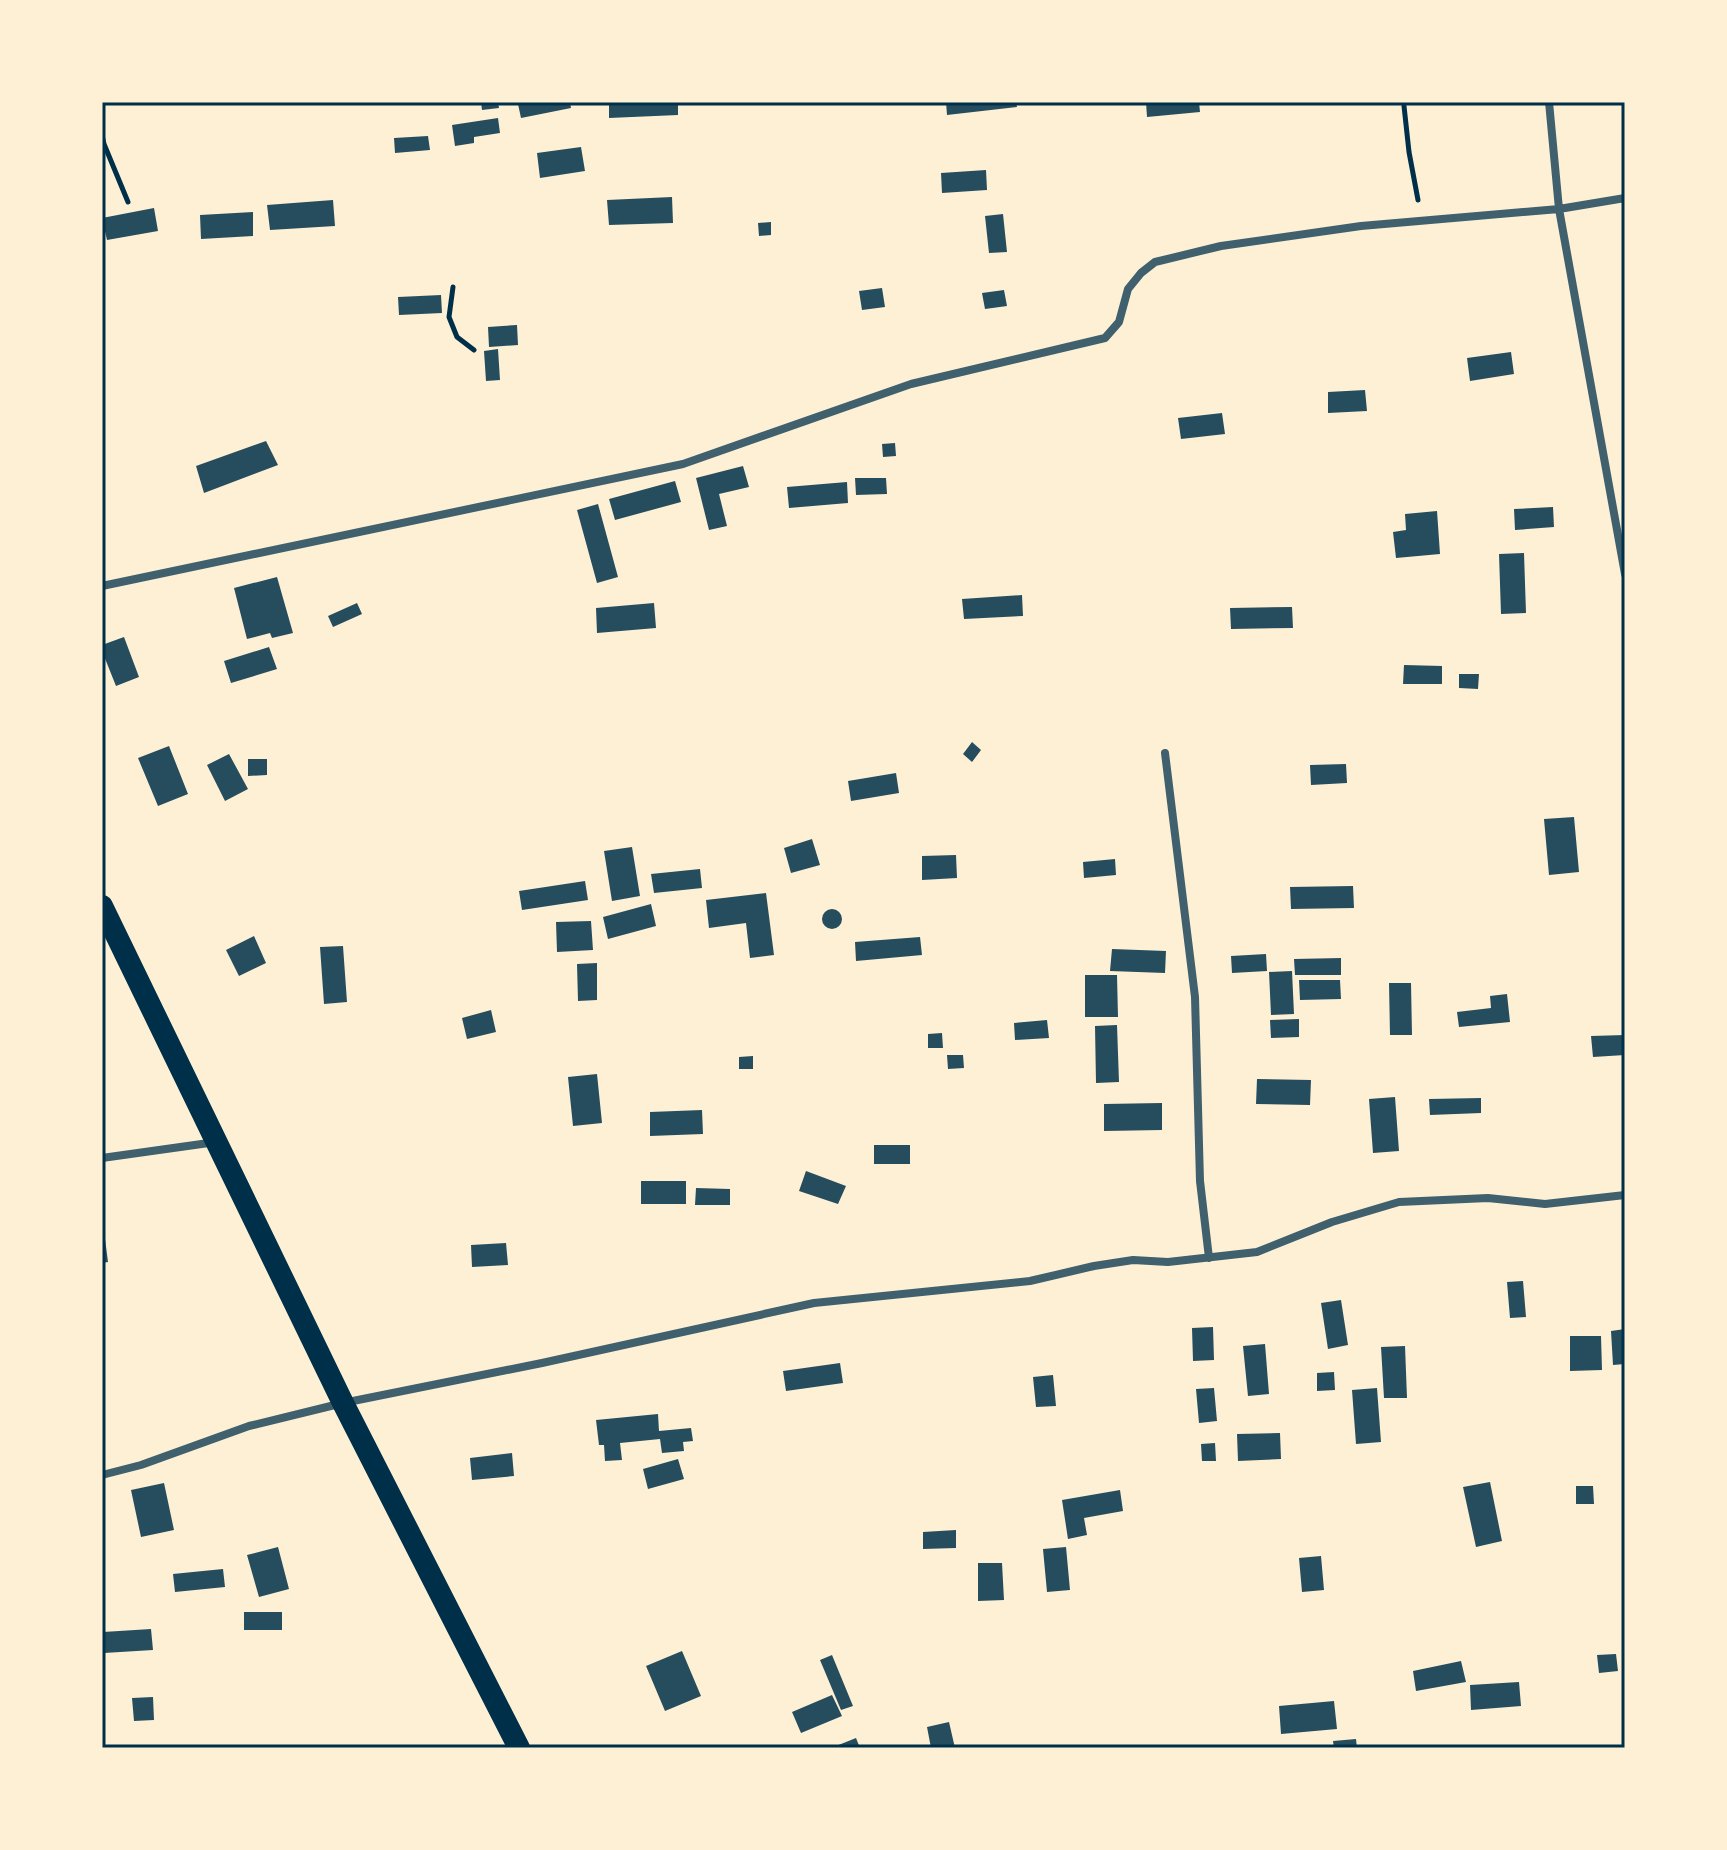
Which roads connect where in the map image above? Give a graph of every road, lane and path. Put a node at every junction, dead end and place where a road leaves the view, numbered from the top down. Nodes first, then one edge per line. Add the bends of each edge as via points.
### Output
1 (1549, 102) edge
2 (1404, 106) dead end
3 (102, 135) edge
4 (1625, 198) edge
5 (128, 202) dead end
6 (1559, 209) junction
7 (1422, 220) junction
8 (453, 287) dead end
9 (474, 350) dead end
10 (1625, 574) edge
11 (102, 586) edge
12 (1165, 753) dead end
13 (102, 906) edge
14 (217, 1142) junction
15 (102, 1158) edge
16 (1625, 1195) edge
17 (1209, 1258) junction
18 (343, 1403) junction
19 (102, 1475) edge
20 (519, 1748) edge

1 - 6 street
2 - 7 path
3 - 5 path
4 - 6 street
6 - 7 street
6 - 10 street
7 - 11 street via 1221,246 1155,262 1128,289 1119,322 1105,338 911,384 683,464
8 - 9 path via 449,317 457,337
12 - 17 street via 1195,997 1200,1181
13 - 14 highway
14 - 15 street
14 - 18 highway
16 - 17 street via 1545,1204 1488,1198 1399,1202 1257,1252
17 - 18 street via 1133,1260 1030,1281 814,1303
18 - 19 street via 249,1426
18 - 20 highway

